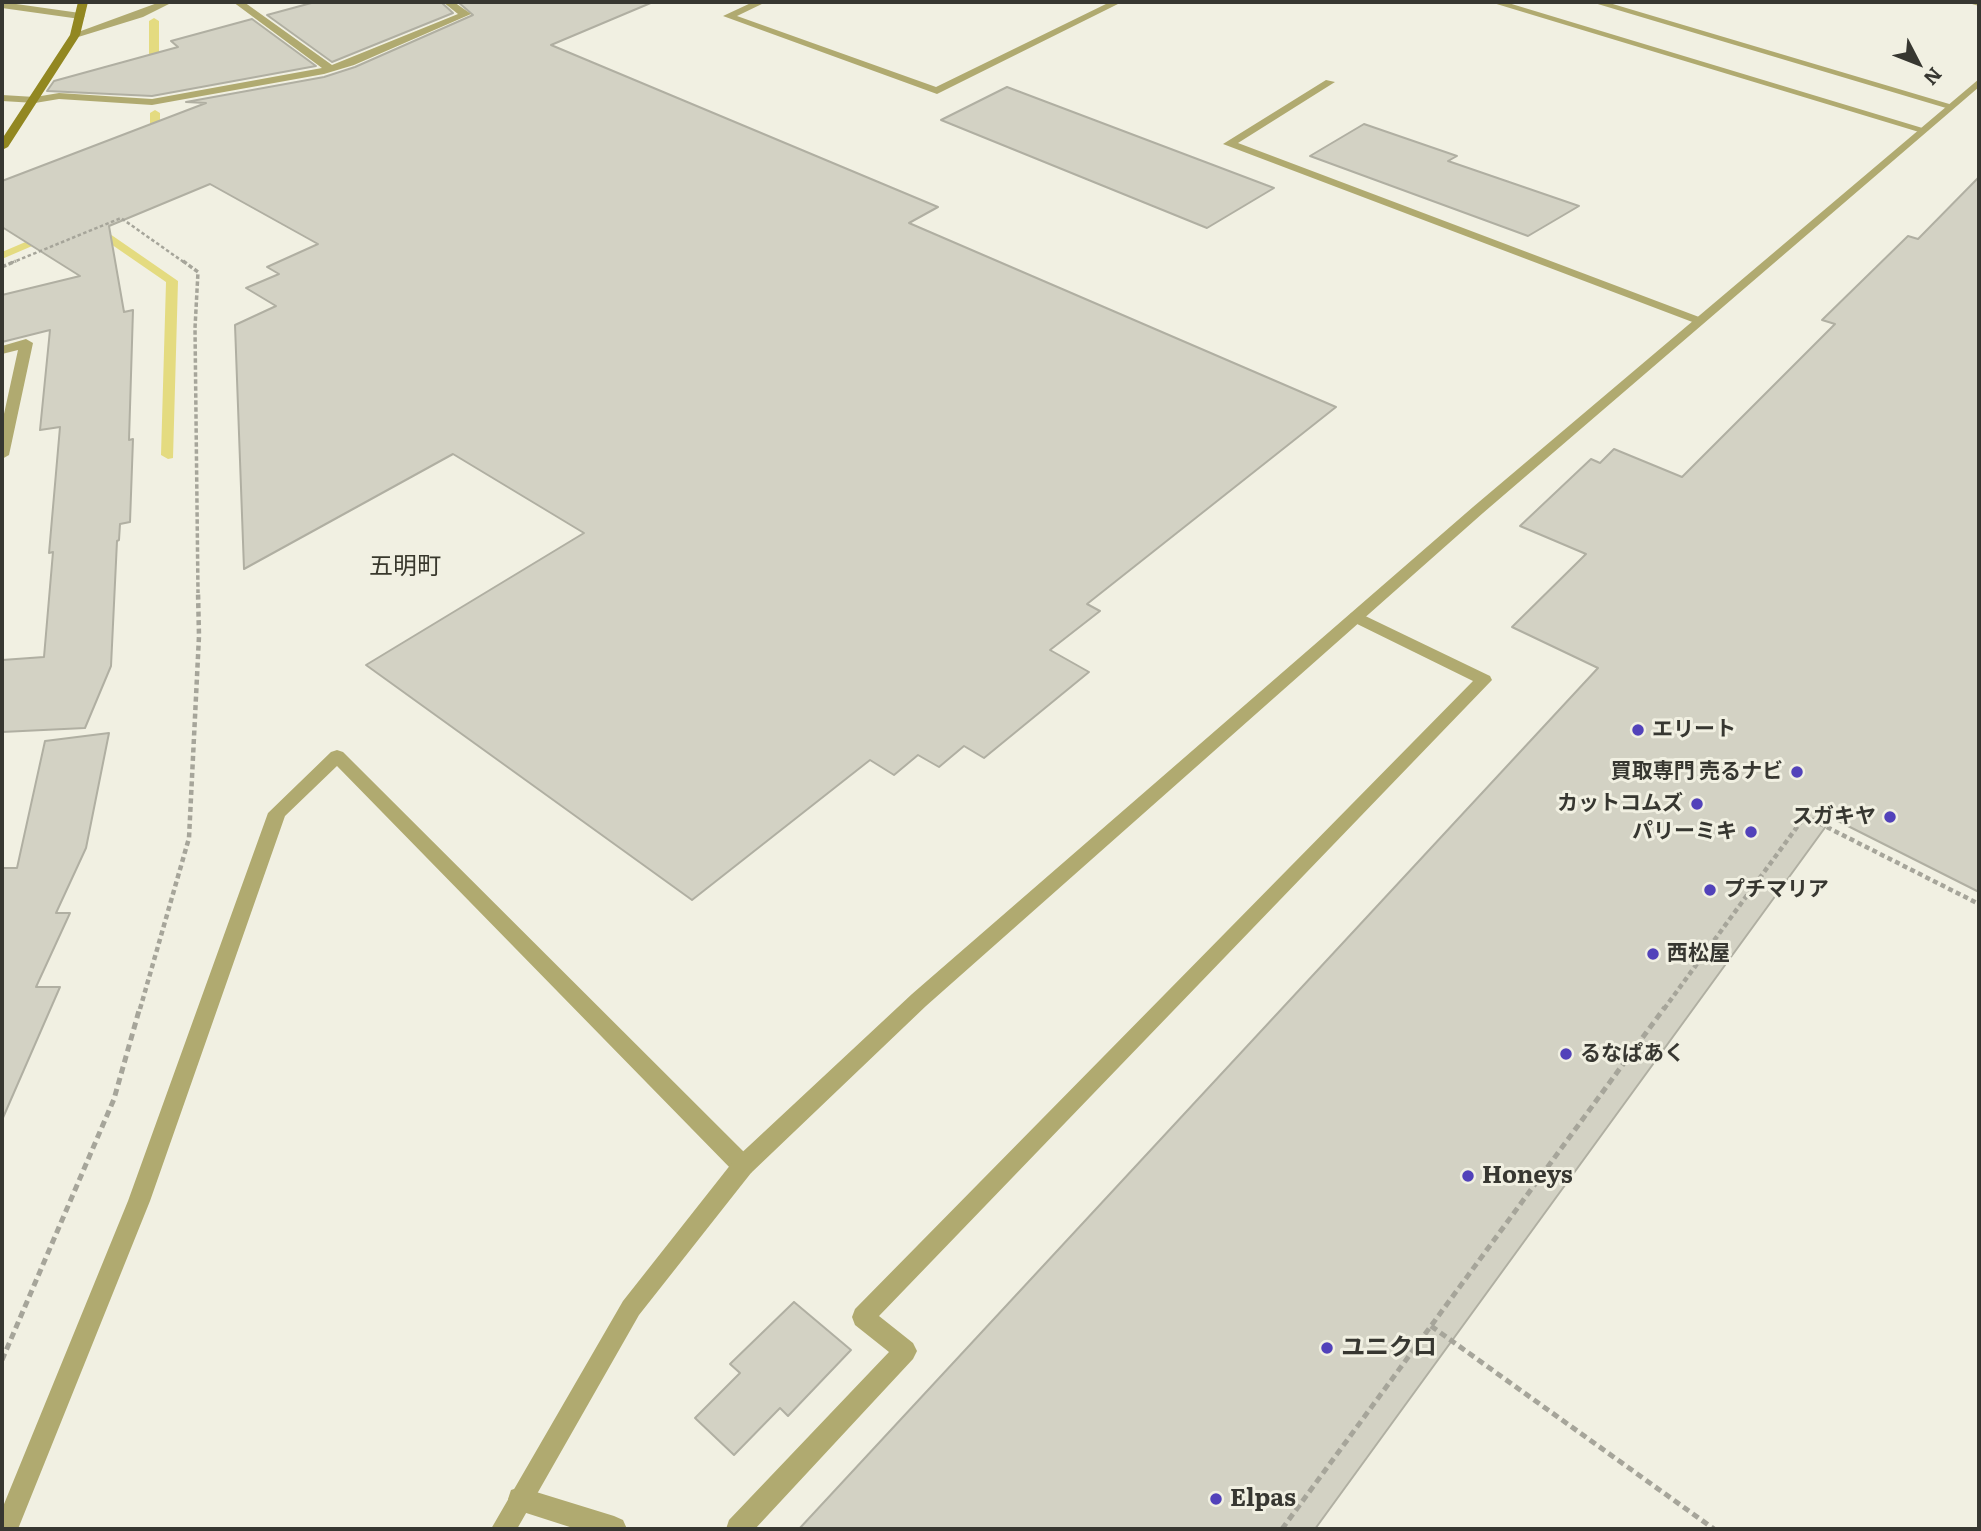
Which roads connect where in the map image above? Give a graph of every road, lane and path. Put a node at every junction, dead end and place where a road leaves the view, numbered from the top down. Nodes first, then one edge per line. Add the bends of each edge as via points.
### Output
1 (83, 2) edge
2 (168, 2) edge
3 (238, 2) edge
4 (448, 2) edge
5 (761, 2) edge
6 (1117, 2) edge
7 (1495, 2) edge
8 (1596, 2) edge
9 (2, 5) edge
10 (80, 16) junction
11 (75, 35) junction
12 (330, 69) junction
13 (1330, 82) dead end
14 (1979, 82) edge
15 (2, 99) edge
16 (35, 100) junction
17 (1950, 106) junction
18 (1923, 130) junction
19 (2, 147) edge
20 (2, 267) edge
21 (1700, 320) junction
22 (2, 351) edge
23 (2, 456) edge
24 (1357, 617) junction
25 (1979, 904) edge
26 (743, 1166) junction
27 (1431, 1326) junction
28 (2, 1360) edge
29 (520, 1499) junction
30 (6, 1529) edge
31 (503, 1529) edge
32 (614, 1529) edge
33 (738, 1529) edge
34 (1282, 1529) edge
35 (1714, 1529) edge

1 - 10 main road
2 - 11 street
3 - 12 street
4 - 12 street via 466,13
5 - 6 street via 728,16 937,91
7 - 18 street
8 - 17 street
9 - 10 street
10 - 11 main road
11 - 16 main road
12 - 16 street via 152,102 59,96
13 - 21 street via 1228,144
14 - 17 street
15 - 16 street
16 - 19 main road
17 - 18 street
18 - 21 street
20 - 28 path via 121,218 198,272 199,636 188,838 114,1099
21 - 24 street
22 - 23 street via 26,343
24 - 26 street via 919,1000
24 - 33 street via 1484,680 863,1317 905,1351
25 - 27 path via 1805,816
26 - 29 street via 631,1308
26 - 30 street via 337,756 277,813 139,1201
27 - 34 path
27 - 35 path
29 - 31 street
29 - 32 street

